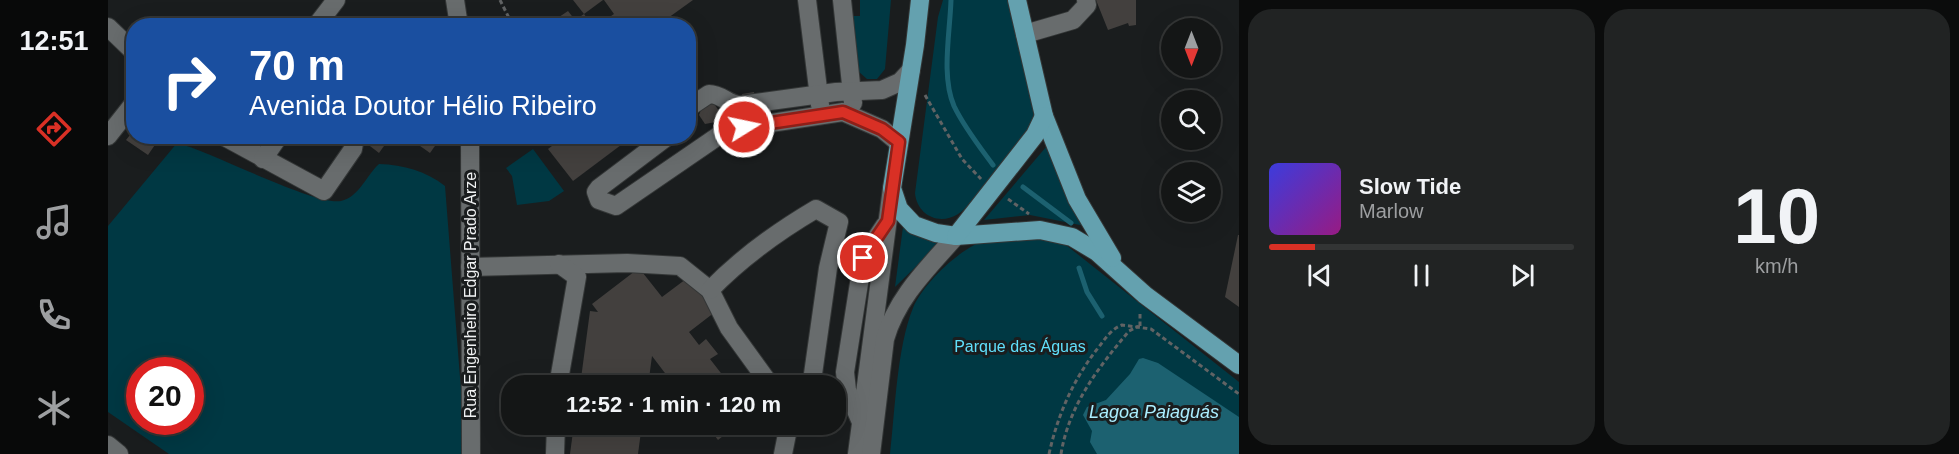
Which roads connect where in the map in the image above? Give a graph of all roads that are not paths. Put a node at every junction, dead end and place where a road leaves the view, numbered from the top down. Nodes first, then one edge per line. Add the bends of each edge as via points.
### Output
1 (336, 0) edge
2 (455, 0) edge
3 (807, 0) edge
4 (842, 0) edge
5 (920, 0) edge
6 (934, 0) edge
7 (1086, 0) edge
8 (1016, 4) edge
9 (322, 18) edge
10 (458, 18) edge
11 (108, 27) edge
12 (1025, 34) junction
13 (126, 44) edge
14 (915, 45) junction
15 (911, 70) junction
16 (850, 92) junction
17 (818, 94) junction
18 (723, 99) junction
19 (696, 103) edge
20 (126, 113) edge
21 (822, 114) junction
22 (1044, 116) junction
23 (856, 117) junction
24 (723, 132) junction
25 (108, 136) edge
26 (899, 142) junction
27 (239, 144) edge
28 (273, 144) edge
29 (354, 144) edge
30 (470, 144) edge
31 (657, 144) edge
32 (263, 159) junction
33 (892, 188) junction
34 (956, 236) junction
35 (559, 264) junction
36 (470, 267) junction
37 (1123, 275) junction
38 (710, 290) junction
39 (1239, 364) edge
40 (560, 375) edge
41 (763, 375) edge
42 (813, 375) edge
43 (556, 435) edge
44 (787, 435) edge
45 (108, 445) edge
46 (119, 454) edge
47 (471, 454) edge
48 (555, 454) edge
49 (783, 454) edge
50 (857, 454) edge
51 (871, 454) edge

1 - 9 street
2 - 10 street
3 - 17 street
4 - 16 street
5 - 14 main road
6 - 14 main road
7 - 12 street via 1087,5 1073,20
8 - 12 main road
11 - 13 street
12 - 22 main road
14 - 15 main road
15 - 16 street via 891,87
15 - 26 main road
16 - 17 street
16 - 23 street
17 - 18 street via 741,105
17 - 21 street
18 - 19 street via 709,94
18 - 24 street
20 - 25 street
21 - 23 street via 843,112
21 - 24 street
22 - 34 main road via 1035,135
22 - 37 main road via 1077,199
23 - 26 street
24 - 31 street via 616,206 598,200 599,188
26 - 33 main road
27 - 32 street
28 - 32 street
29 - 32 street via 324,191
30 - 36 street, Rua Engenheiro Edgar Prado Arze
33 - 34 main road via 899,209 914,225
33 - 50 street
34 - 37 main road via 1001,231 1072,237
34 - 51 street via 904,297 890,324
35 - 36 street
35 - 38 street via 680,266
35 - 40 street via 578,277
36 - 47 street, Rua Engenheiro Edgar Prado Arze
37 - 39 main road
38 - 41 street via 729,328
38 - 42 street via 781,230 816,209 839,222 828,268
43 - 48 street
44 - 49 street
45 - 46 street

